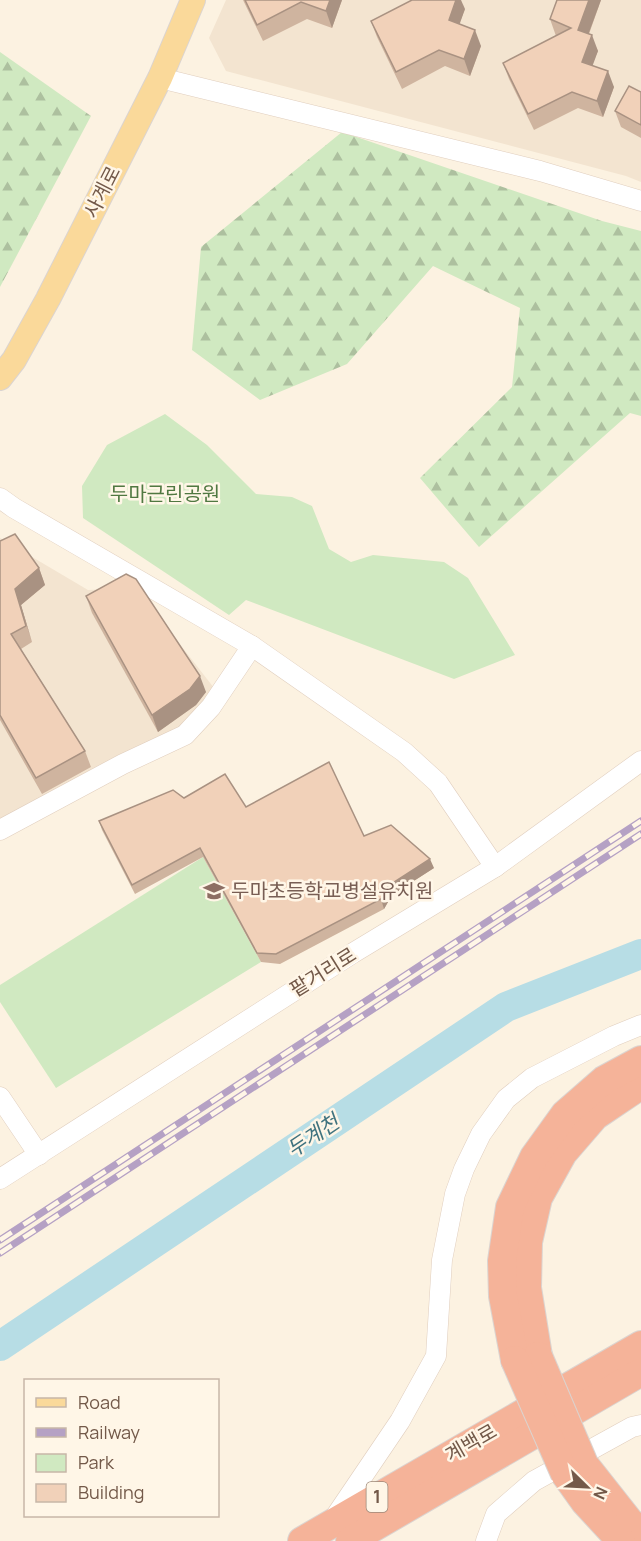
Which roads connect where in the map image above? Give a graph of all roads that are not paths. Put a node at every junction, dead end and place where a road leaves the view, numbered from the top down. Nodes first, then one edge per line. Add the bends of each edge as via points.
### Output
1 (193, 0) edge
2 (160, 78) junction
3 (641, 201) edge
4 (0, 378) edge
5 (0, 498) edge
6 (252, 646) junction
7 (641, 761) edge
8 (0, 830) edge
9 (495, 867) junction
10 (641, 1024) edge
11 (641, 1060) edge
12 (641, 1085) edge
13 (0, 1097) edge
14 (39, 1155) junction
15 (0, 1179) edge
16 (641, 1326) edge
17 (641, 1345) edge
18 (526, 1358) junction
19 (641, 1372) edge
20 (641, 1391) edge
21 (641, 1425) edge
22 (520, 1442) junction
23 (575, 1469) junction
24 (424, 1470) junction
25 (641, 1532) edge
26 (340, 1533) edge
27 (302, 1541) edge
28 (486, 1541) edge
29 (621, 1541) edge

1 - 2 main road, 사계로
2 - 3 street via 540,171
2 - 4 main road, 사계로 via 48,299
5 - 6 street
6 - 8 street via 211,707 185,735
6 - 9 street via 404,752 438,783
7 - 9 street, 팥거리로
9 - 14 street, 팥거리로
10 - 26 street via 532,1078 506,1099 481,1134 455,1194 446,1238 436,1356
11 - 18 highway via 604,1080 564,1114 534,1157 510,1208 502,1261 503,1296
12 - 18 highway via 595,1116 563,1153 538,1198 528,1242
13 - 14 street
14 - 15 street, 팥거리로
16 - 24 highway via 558,1373
17 - 24 highway, 계백로
18 - 23 highway, bridge
19 - 22 highway, 계백로
20 - 22 highway via 579,1422
21 - 28 street via 534,1481 496,1514
22 - 26 highway, 계백로
23 - 25 highway
23 - 29 highway via 585,1502
24 - 26 highway, 계백로 / 1
26 - 27 highway, 계백로 / 1

